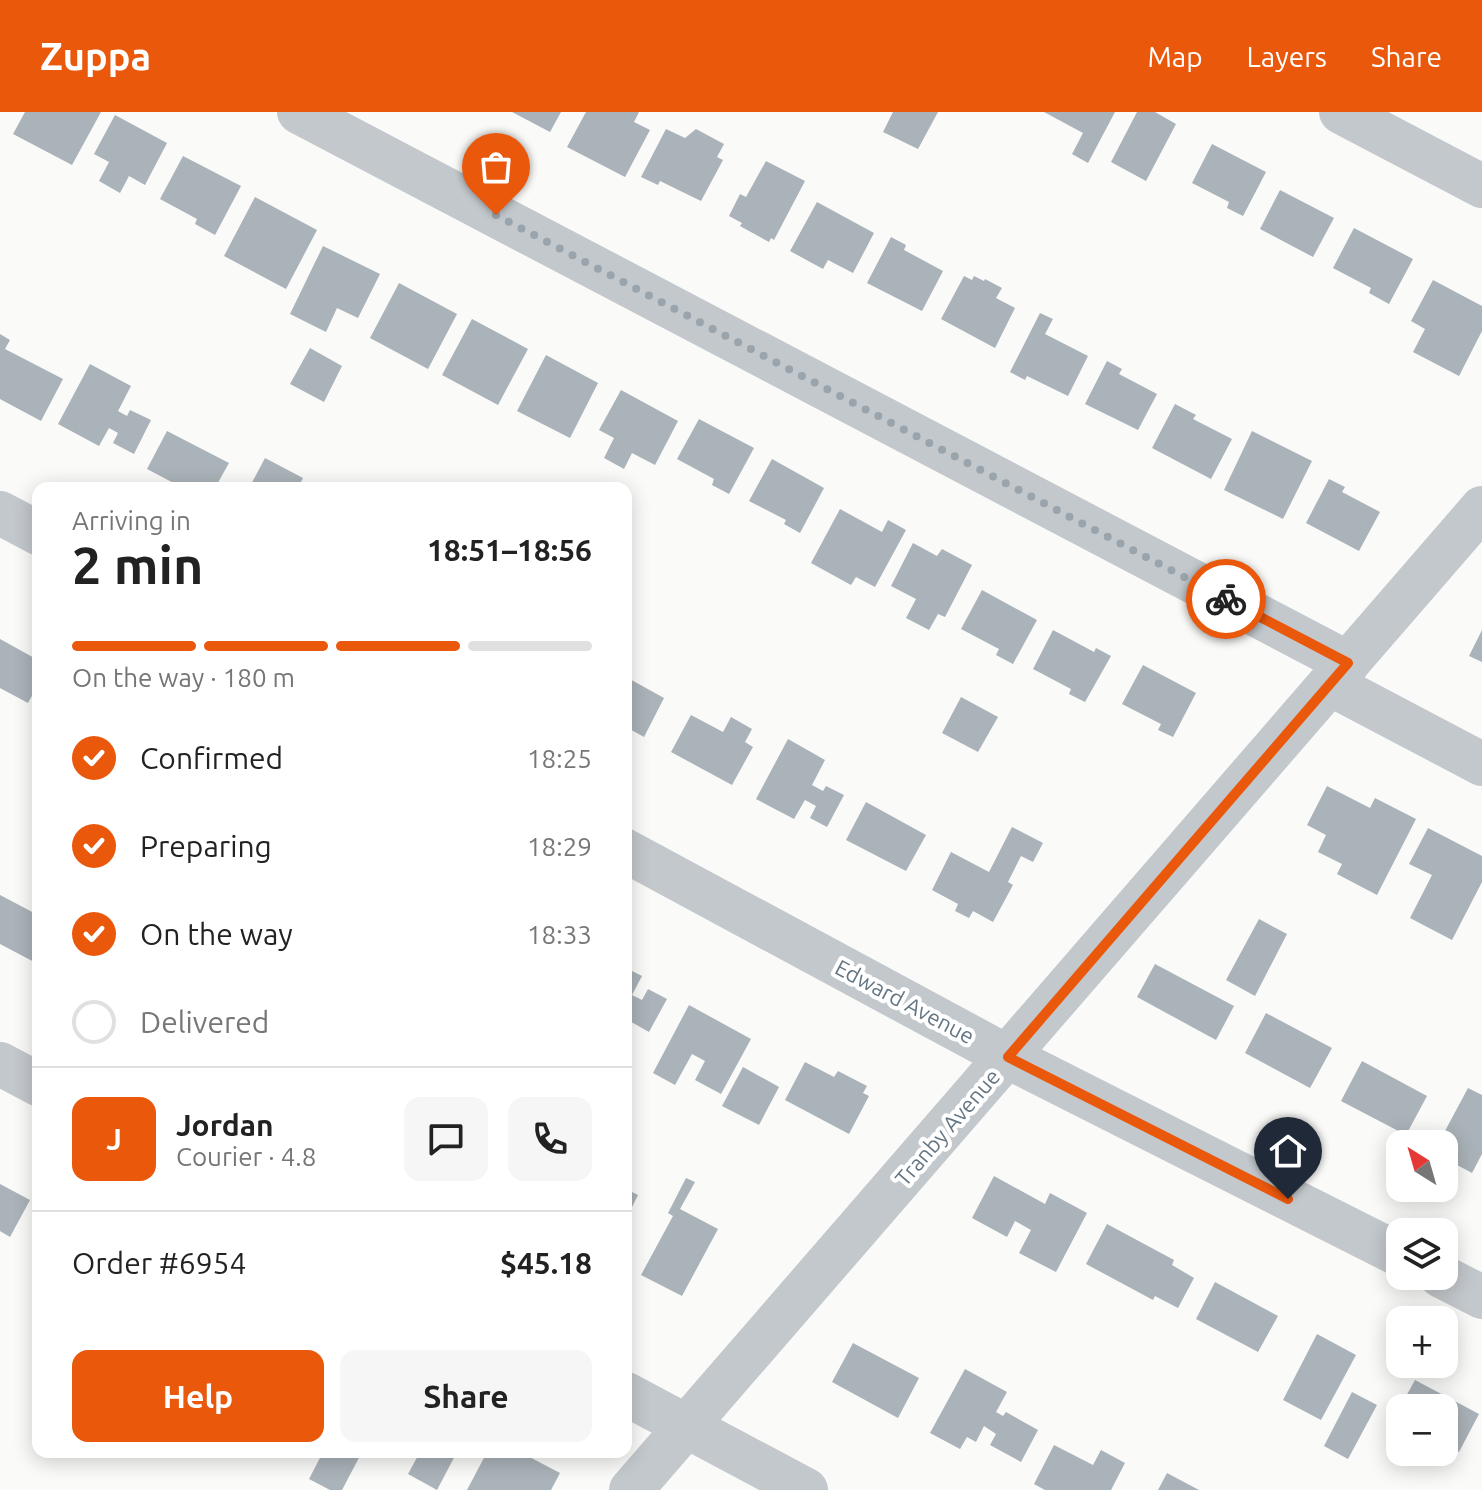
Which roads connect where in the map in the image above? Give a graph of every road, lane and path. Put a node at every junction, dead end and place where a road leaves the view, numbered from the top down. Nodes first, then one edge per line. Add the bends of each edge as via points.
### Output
1 (299, 112) edge
2 (1341, 112) edge
3 (1482, 186) edge
4 (1482, 508) edge
5 (0, 513) edge
6 (32, 530) edge
7 (1339, 674) junction
8 (1482, 764) edge
9 (632, 854) edge
10 (1008, 1057) junction
11 (0, 1064) edge
12 (32, 1081) edge
13 (1386, 1248) edge
14 (1458, 1285) edge
15 (1482, 1297) edge
16 (632, 1397) edge
17 (688, 1427) junction
18 (631, 1490) edge
19 (806, 1490) edge

1 - 7 street
2 - 3 street
4 - 7 street, Tranby Avenue
5 - 6 street
7 - 8 street
7 - 10 street, Tranby Avenue
9 - 10 street, Edward Avenue
10 - 13 street, Edward Avenue
10 - 17 street, Tranby Avenue
11 - 12 street
14 - 15 street
16 - 17 street
17 - 18 street, Tranby Avenue
17 - 19 street

